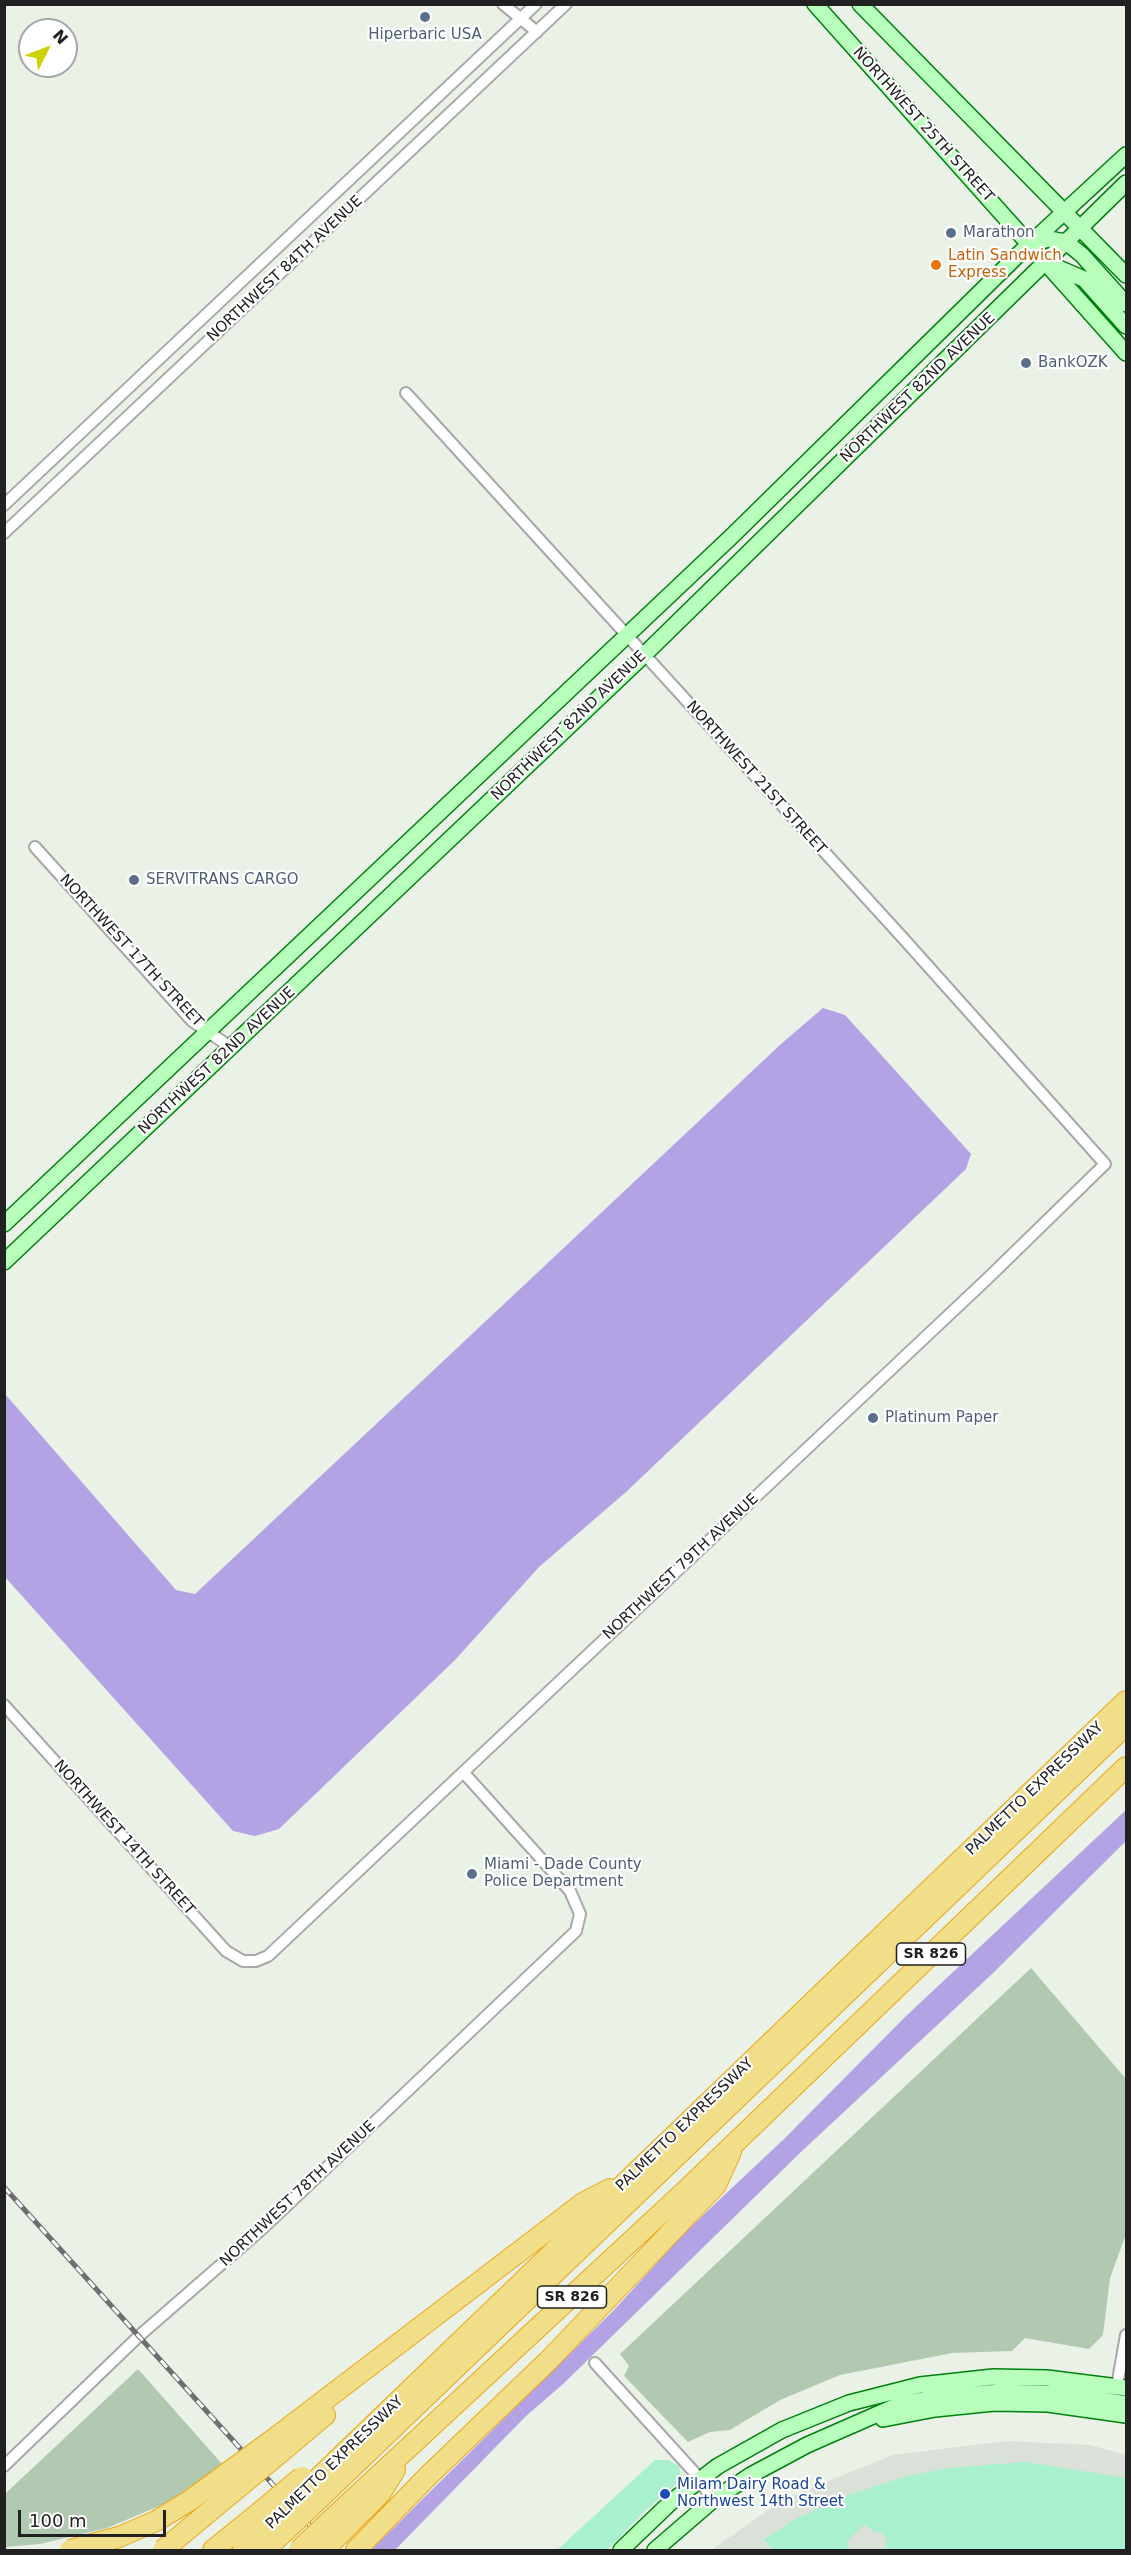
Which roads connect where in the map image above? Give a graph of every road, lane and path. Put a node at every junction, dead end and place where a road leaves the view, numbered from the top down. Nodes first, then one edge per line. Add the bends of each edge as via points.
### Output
1 (503, 4) edge
2 (566, 4) edge
3 (815, 4) edge
4 (860, 4) edge
5 (532, 6) edge
6 (520, 19) junction
7 (537, 32) junction
8 (1126, 155) edge
9 (1126, 183) edge
10 (1065, 211) junction
11 (1081, 226) junction
12 (1066, 242) junction
13 (1030, 243) junction
14 (1046, 263) junction
15 (1126, 275) edge
16 (1126, 288) edge
17 (1126, 304) edge
18 (1126, 326) edge
19 (1126, 353) edge
20 (406, 393) dead end
21 (841, 429) junction
22 (858, 447) junction
23 (4, 505) edge
24 (4, 533) edge
25 (626, 635) junction
26 (644, 655) junction
27 (35, 847) dead end
28 (208, 1033) junction
29 (232, 1048) junction
30 (1105, 1164) joint
31 (4, 1224) edge
32 (4, 1262) edge
33 (1126, 1701) edge
34 (4, 1705) edge
35 (1126, 1725) edge
36 (1126, 1742) edge
37 (1126, 1767) edge
38 (464, 1773) junction
39 (250, 1962) joint
40 (736, 2142) junction
41 (628, 2180) junction
42 (1126, 2334) edge
43 (595, 2363) dead end
44 (1122, 2387) edge
45 (1120, 2403) edge
46 (1126, 2415) edge
47 (860, 2423) junction
48 (276, 2447) junction
49 (4, 2466) edge
50 (699, 2480) junction
51 (712, 2500) junction
52 (324, 2501) junction
53 (280, 2536) edge
54 (359, 2547) edge
55 (70, 2550) edge
56 (163, 2550) edge
57 (213, 2550) edge
58 (243, 2550) edge
59 (264, 2550) edge
60 (324, 2550) edge
61 (621, 2550) edge
62 (655, 2550) edge

1 - 6 street
2 - 7 street, NORTHWEST 84TH AVENUE
3 - 13 street, NORTHWEST 25TH STREET
4 - 10 street
5 - 6 street, NORTHWEST 84TH AVENUE
5 - 7 street
6 - 7 street
6 - 23 street, NORTHWEST 84TH AVENUE
7 - 24 street, NORTHWEST 84TH AVENUE
8 - 10 street, NORTHWEST 82ND AVENUE
9 - 11 street, NORTHWEST 82ND AVENUE
10 - 11 street
10 - 13 street, NORTHWEST 82ND AVENUE
11 - 12 street, NORTHWEST 82ND AVENUE
11 - 15 street
11 - 16 street via 1095,253
12 - 13 street via 1049,238
12 - 14 street, NORTHWEST 82ND AVENUE
12 - 17 street
13 - 14 street, NORTHWEST 25TH STREET
13 - 21 street, NORTHWEST 82ND AVENUE
14 - 18 street via 1084,279
14 - 19 street, NORTHWEST 25TH STREET
14 - 22 street, NORTHWEST 82ND AVENUE
20 - 25 street, NORTHWEST 21ST STREET
21 - 22 street
21 - 25 street, NORTHWEST 82ND AVENUE
22 - 26 street, NORTHWEST 82ND AVENUE
25 - 26 street, NORTHWEST 21ST STREET
25 - 28 street, NORTHWEST 82ND AVENUE
26 - 29 street, NORTHWEST 82ND AVENUE
26 - 30 street, NORTHWEST 21ST STREET
27 - 28 street, NORTHWEST 17TH STREET via 192,1021
28 - 29 street, NORTHWEST 17TH STREET
28 - 31 street, NORTHWEST 82ND AVENUE
29 - 32 street, NORTHWEST 82ND AVENUE
30 - 38 street, NORTHWEST 79TH AVENUE
33 - 41 highway, PALMETTO EXPRESSWAY / SR 826
34 - 39 street, NORTHWEST 14TH STREET via 222,1948 237,1959
35 - 52 highway
36 - 52 highway
37 - 40 highway, PALMETTO EXPRESSWAY / SR 826
38 - 39 street, NORTHWEST 79TH AVENUE via 279,1948
38 - 49 street, NORTHWEST 78TH AVENUE via 570,1891 580,1914 576,1931 269,2223 139,2336
40 - 52 highway, PALMETTO EXPRESSWAY / SR 826 via 407,2450
40 - 54 highway via 716,2185 548,2361
41 - 48 highway via 583,2203 416,2333 362,2384
41 - 52 highway, PALMETTO EXPRESSWAY / SR 826 via 328,2469
42 - 44 street
43 - 50 street
44 - 45 street
44 - 50 street via 1012,2377 903,2388 798,2423 741,2452
45 - 47 street via 1062,2394 981,2393 896,2406
46 - 47 street via 1048,2404 993,2403
47 - 51 street via 794,2451
48 - 55 highway, bridge via 156,2521 119,2537
48 - 56 highway, bridge
50 - 51 street
50 - 61 street
51 - 62 street
52 - 53 highway, PALMETTO EXPRESSWAY / SR 826, bridge
52 - 53 highway, bridge
52 - 60 highway, bridge
53 - 57 highway
53 - 58 highway, PALMETTO EXPRESSWAY / SR 826
53 - 59 highway

